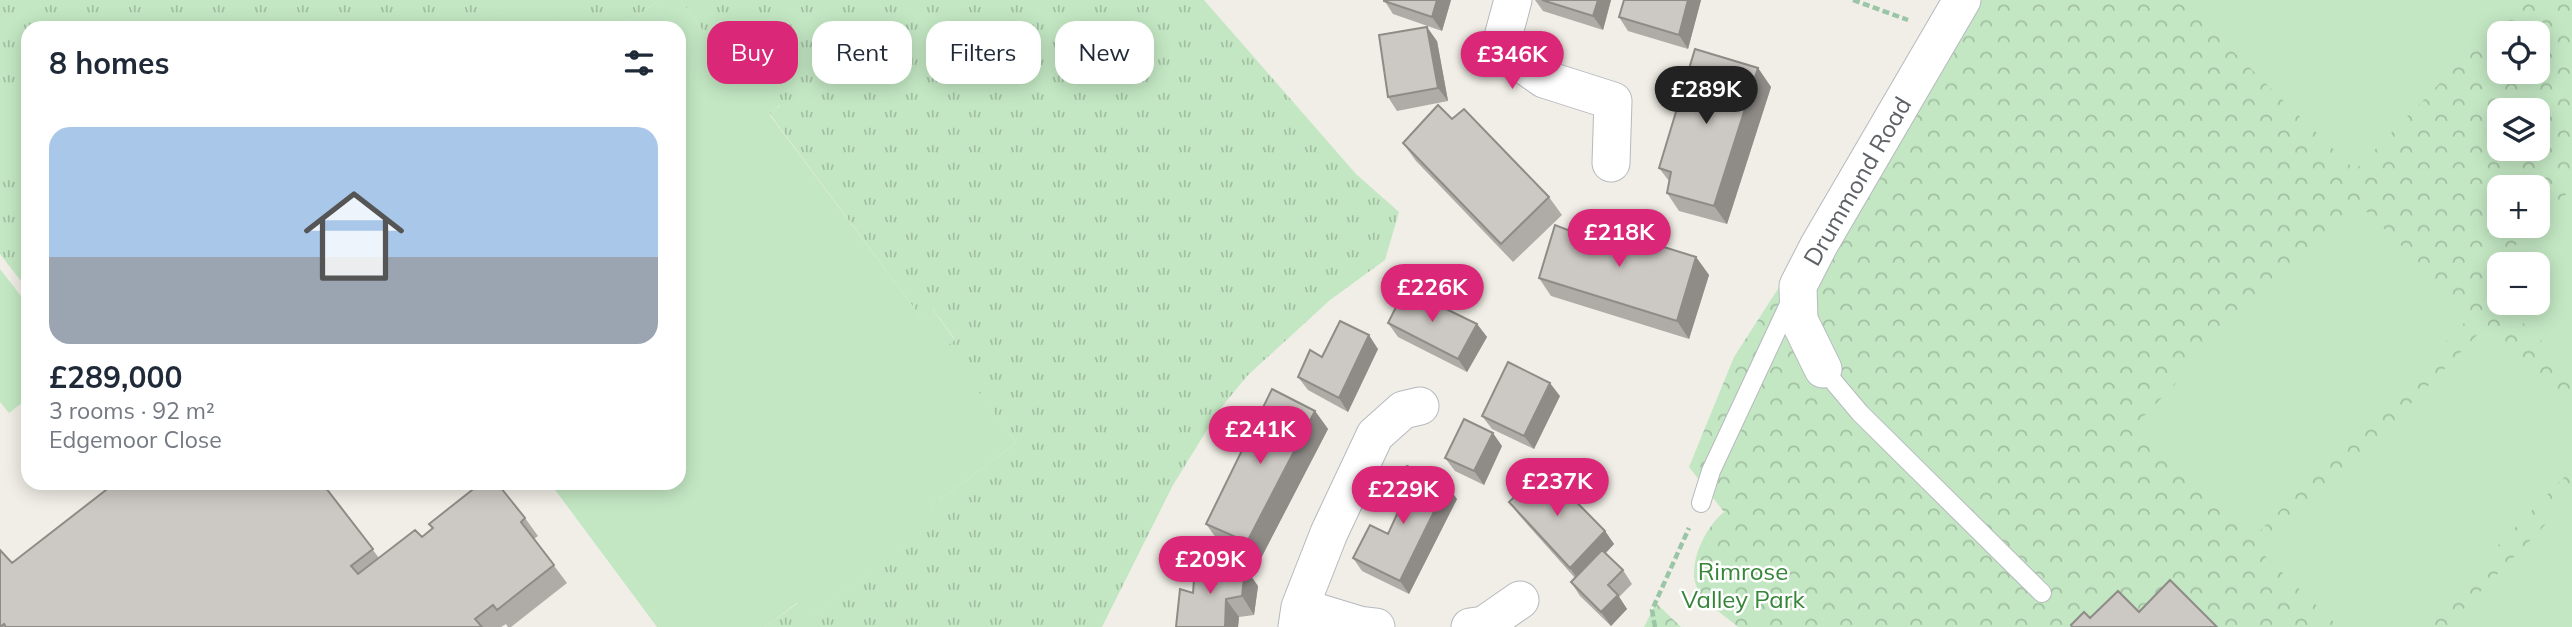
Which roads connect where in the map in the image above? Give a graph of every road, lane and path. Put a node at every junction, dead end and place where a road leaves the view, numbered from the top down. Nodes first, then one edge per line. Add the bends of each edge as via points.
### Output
1 (1513, 0) edge
2 (1853, 0) edge
3 (1962, 0) edge
4 (1940, 38) junction
5 (1611, 163) dead end
6 (1798, 286) junction
7 (1823, 369) joint
8 (1420, 406) dead end
9 (1700, 503) joint
10 (2042, 593) dead end
11 (1520, 600) dead end
12 (1299, 617) edge
13 (1376, 627) edge
14 (1469, 627) edge
15 (1655, 627) edge

1 - 5 street via 1500,48 1544,79 1613,101
2 - 4 path via 1901,16
3 - 4 street, Drummond Road
4 - 6 street, Drummond Road
6 - 7 street, Drummond Road via 1799,320
6 - 9 lane
7 - 10 lane via 1860,412
8 - 12 street via 1403,410 1375,435 1329,533
9 - 15 path via 1653,610
11 - 14 street via 1483,625
12 - 13 street

